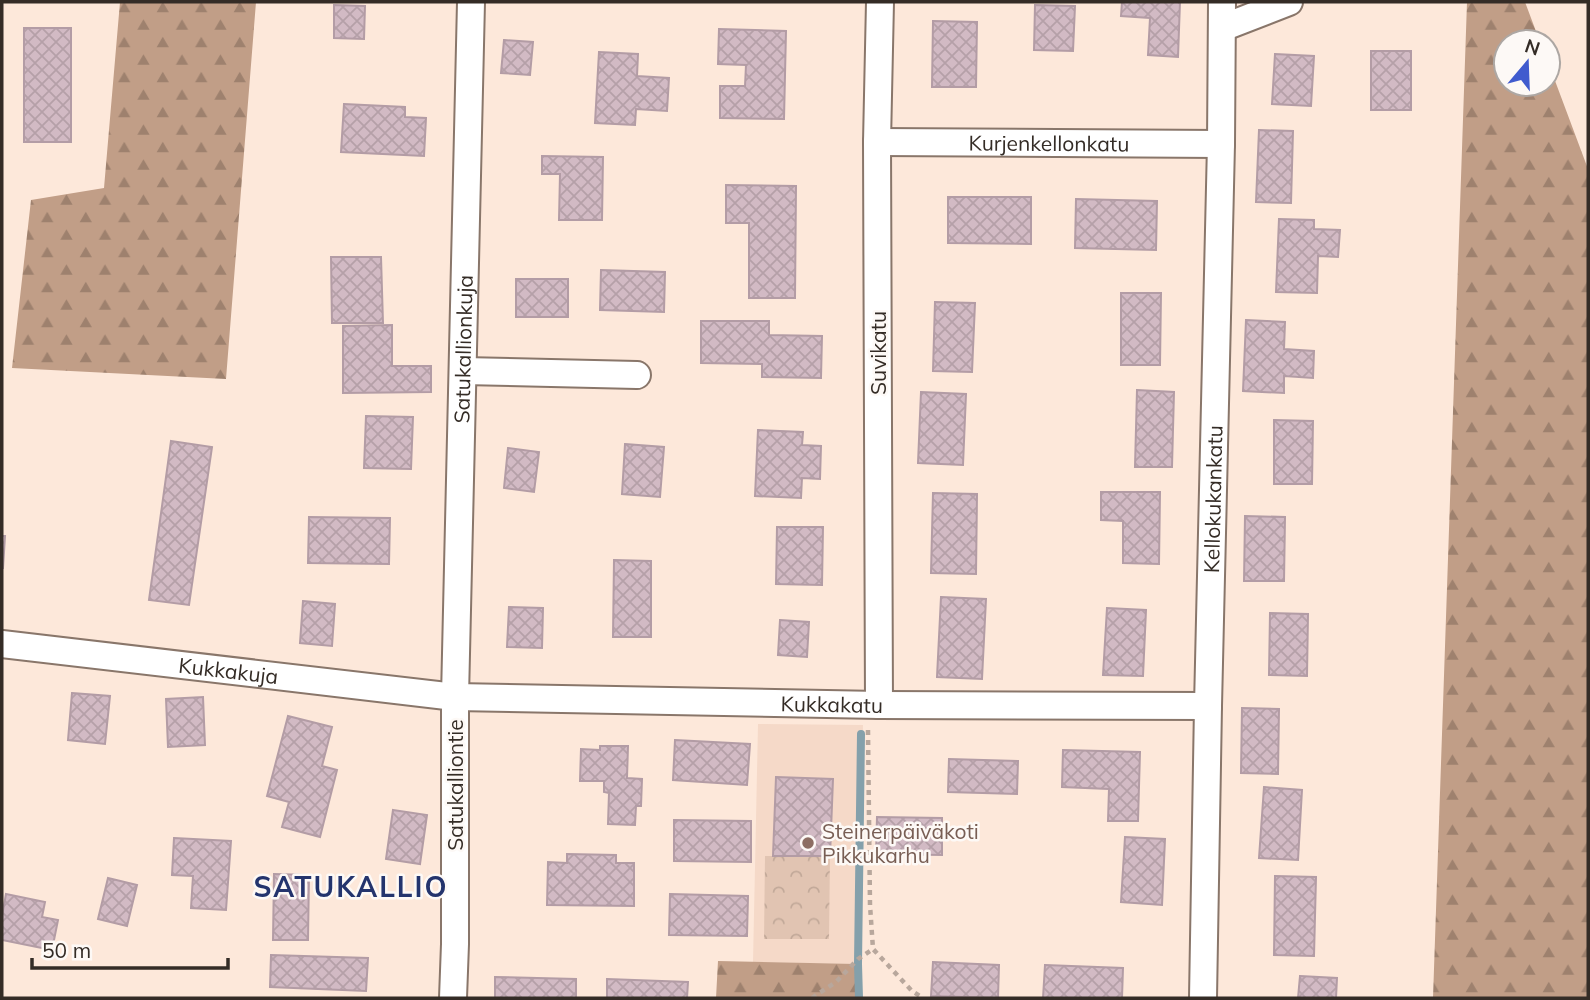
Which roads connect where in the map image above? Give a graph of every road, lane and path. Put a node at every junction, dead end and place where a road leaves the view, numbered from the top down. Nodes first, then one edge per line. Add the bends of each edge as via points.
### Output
1 (471, 2) edge
2 (880, 2) edge
3 (1289, 2) edge
4 (1222, 15) edge
5 (877, 142) junction
6 (1222, 144) junction
7 (463, 371) junction
8 (637, 375) dead end
9 (2, 644) edge
10 (455, 697) junction
11 (873, 705) junction
12 (1208, 706) junction
13 (873, 949) junction
14 (453, 998) edge
15 (812, 998) edge
16 (923, 998) edge
17 (1203, 998) edge

1 - 7 street, Satukallionkuja
2 - 5 street, Suvikatu
3 - 4 street
4 - 6 street, Kellokukankatu
5 - 6 street, Kurjenkellonkatu
5 - 11 street, Suvikatu
6 - 12 street, Kellokukankatu
7 - 8 street
7 - 10 street, Satukallionkuja
9 - 10 street, Kukkakuja
10 - 11 street, Kukkakatu
10 - 14 street, Satukalliontie
11 - 12 street, Kukkakatu
11 - 13 path
12 - 17 street, Kellokukankatu
13 - 15 path
13 - 16 path

